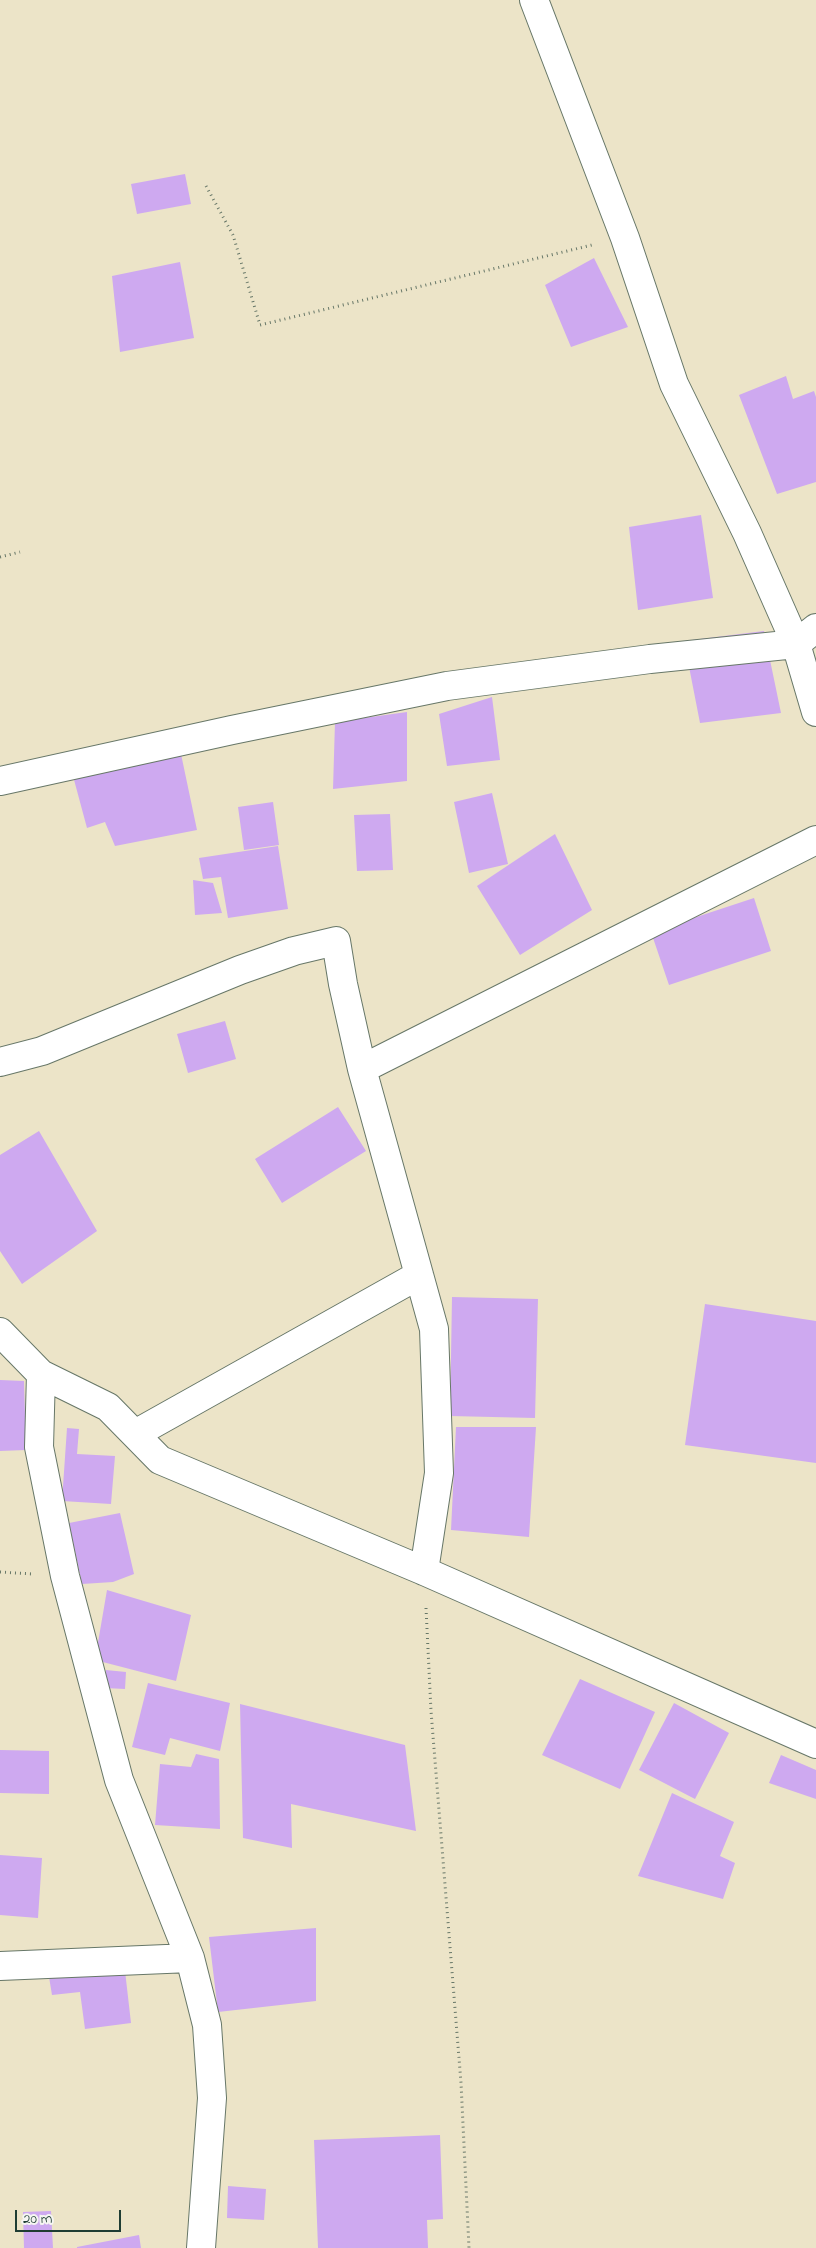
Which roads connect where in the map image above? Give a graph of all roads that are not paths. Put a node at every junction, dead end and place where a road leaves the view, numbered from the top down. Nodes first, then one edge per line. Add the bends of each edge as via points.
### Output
1 (534, 0) edge
2 (806, 636) edge
3 (816, 712) edge
4 (0, 781) edge
5 (816, 840) edge
6 (0, 1062) edge
7 (362, 1069) junction
8 (419, 1275) junction
9 (0, 1332) edge
10 (41, 1374) junction
11 (135, 1434) junction
12 (424, 1571) junction
13 (816, 1744) edge
14 (190, 1958) junction
15 (0, 1966) edge
16 (202, 2248) edge

1 - 2 street via 624,238 674,384 748,533
2 - 3 street
2 - 4 street via 447,686
5 - 7 street
6 - 7 street via 42,1051 240,970 336,942
7 - 8 street
8 - 11 street
8 - 12 street via 434,1329 439,1473
9 - 10 street
10 - 11 street via 108,1407
10 - 14 street via 39,1447 65,1576 119,1780
11 - 12 street via 160,1460
12 - 13 street
14 - 15 street
14 - 16 street via 207,2025 212,2098

